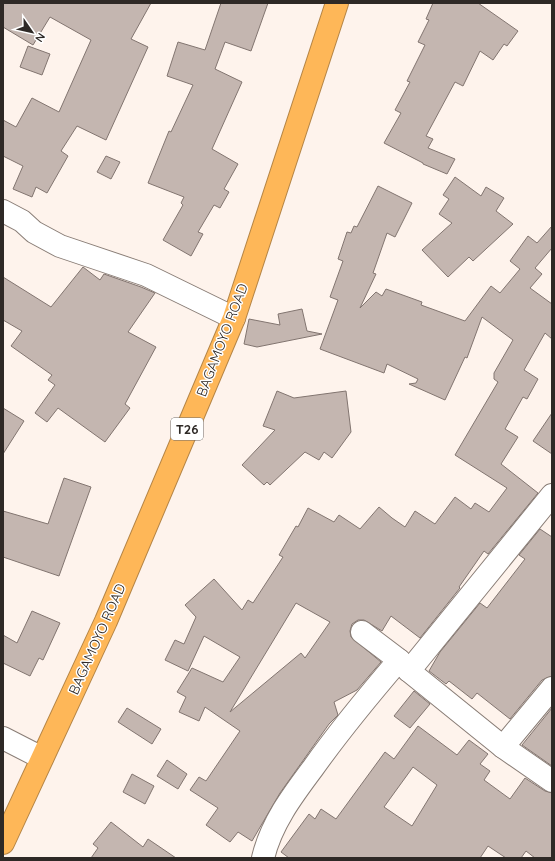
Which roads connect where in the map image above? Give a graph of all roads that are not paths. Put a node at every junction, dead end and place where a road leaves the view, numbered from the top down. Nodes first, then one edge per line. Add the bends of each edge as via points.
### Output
1 (338, 3) edge
2 (3, 211) edge
3 (234, 318) junction
4 (552, 495) edge
5 (362, 632) dead end
6 (404, 666) junction
7 (552, 688) edge
8 (3, 738) edge
9 (503, 748) junction
10 (42, 758) junction
11 (552, 781) edge
12 (3, 843) edge
13 (262, 858) edge

1 - 3 highway, BAGAMOYO ROAD / T26
2 - 3 street via 60,246 146,275
3 - 10 highway, BAGAMOYO ROAD / T26 via 106,621
4 - 6 street
5 - 6 street
6 - 9 street
6 - 13 street via 341,729 284,807
7 - 9 street
8 - 10 street
9 - 11 street
10 - 12 highway, BAGAMOYO ROAD / T26

